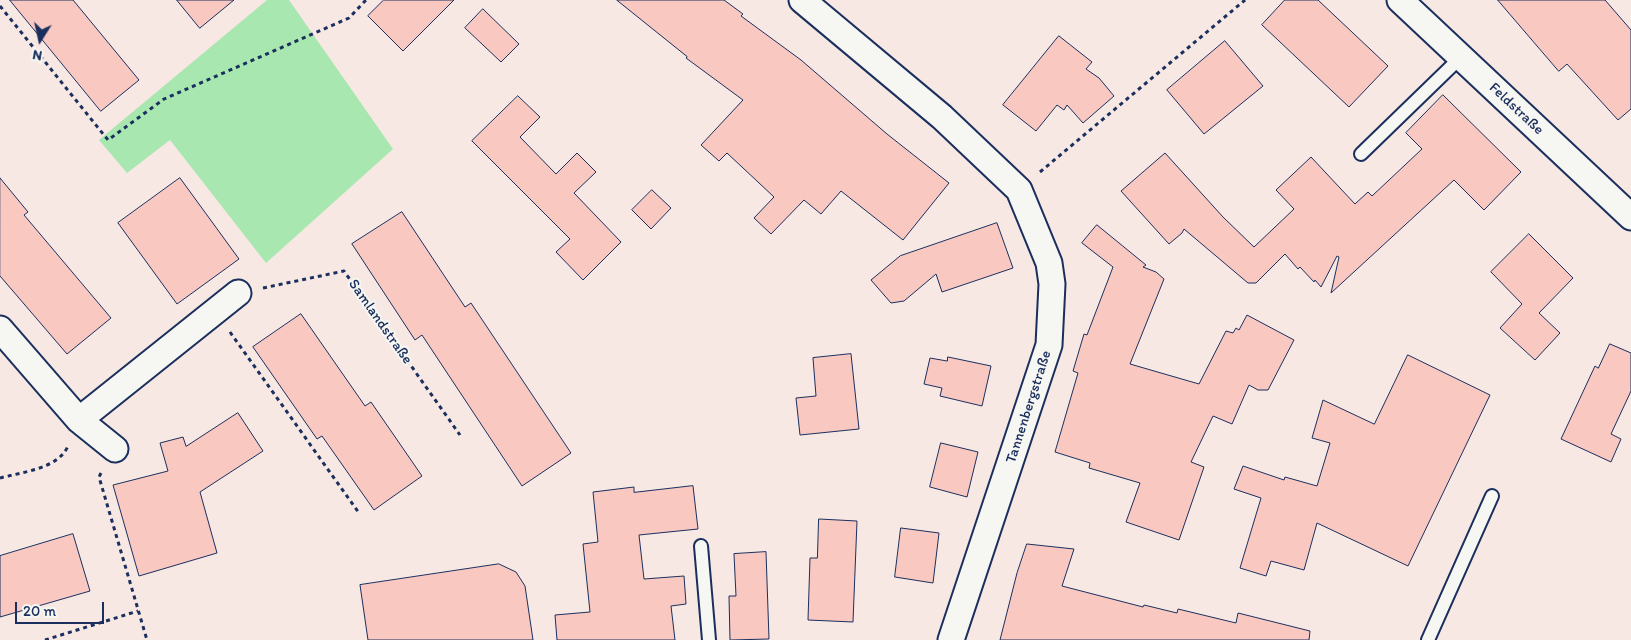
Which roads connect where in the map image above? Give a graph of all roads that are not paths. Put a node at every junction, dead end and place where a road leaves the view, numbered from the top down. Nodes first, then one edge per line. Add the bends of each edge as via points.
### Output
1 (802, 0) edge
2 (1400, 0) edge
3 (1461, 57) junction
4 (1361, 154) dead end
5 (1631, 217) edge
6 (238, 293) road end
7 (0, 329) edge
8 (79, 420) junction
9 (115, 450) road end
10 (1492, 496) dead end
11 (701, 546) dead end
12 (709, 640) edge
13 (951, 640) edge
14 (1428, 640) edge

1 - 13 street, Tannenbergstraße via 942,117 1018,190 1049,263 1052,284 1049,346
2 - 3 street, Feldstraße
3 - 4 lane
3 - 5 street, Feldstraße
6 - 8 street
7 - 8 street
8 - 9 street
10 - 14 lane
11 - 12 lane

